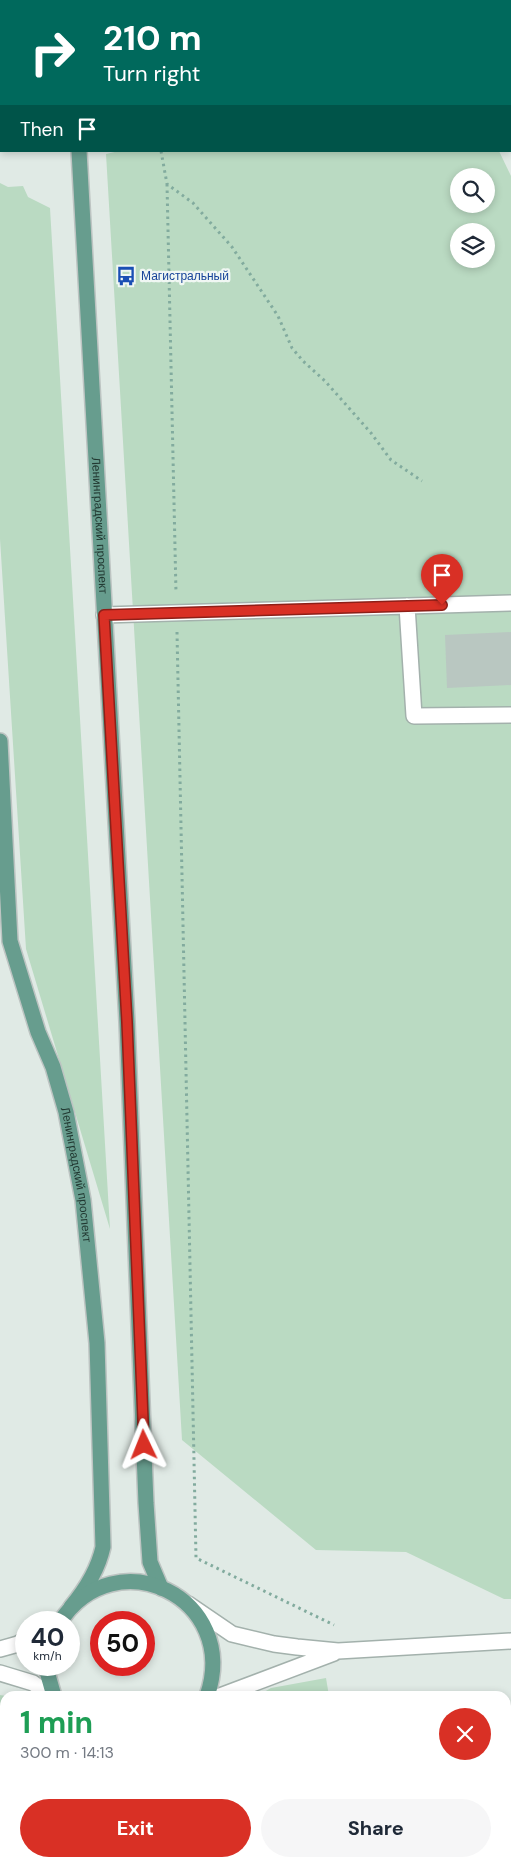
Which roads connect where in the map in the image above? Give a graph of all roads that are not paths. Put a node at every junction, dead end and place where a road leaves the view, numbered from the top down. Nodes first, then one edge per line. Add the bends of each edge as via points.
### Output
1 (79, 152) edge
2 (511, 603) edge
3 (407, 606) junction
4 (104, 615) junction
5 (511, 715) edge
6 (0, 741) edge
7 (161, 1588) junction
8 (184, 1602) junction
9 (71, 1607) junction
10 (65, 1611) edge
11 (68, 1611) edge
12 (511, 1641) edge
13 (15, 1645) edge
14 (0, 1649) edge
15 (338, 1651) junction
16 (0, 1673) edge
17 (48, 1676) edge
18 (45, 1691) edge
19 (52, 1691) edge
20 (209, 1691) edge
21 (233, 1691) edge

1 - 4 main road, Ленинградский проспект
2 - 3 street
3 - 4 street
3 - 5 street via 414,716
4 - 7 main road, Ленинградский проспект via 127,1032 146,1503 150,1562
6 - 9 main road, Ленинградский проспект via 10,941 66,1112 83,1200 91,1268 103,1547 99,1564
7 - 8 main road
7 - 9 main road via 134,1582 106,1585
8 - 15 street via 232,1634 274,1644
8 - 20 main road via 204,1625 209,1639 214,1668
9 - 10 street
9 - 11 main road, Ленинградский проспект
12 - 15 street
13 - 14 street
15 - 21 street
16 - 18 street via 33,1683
17 - 19 main road

